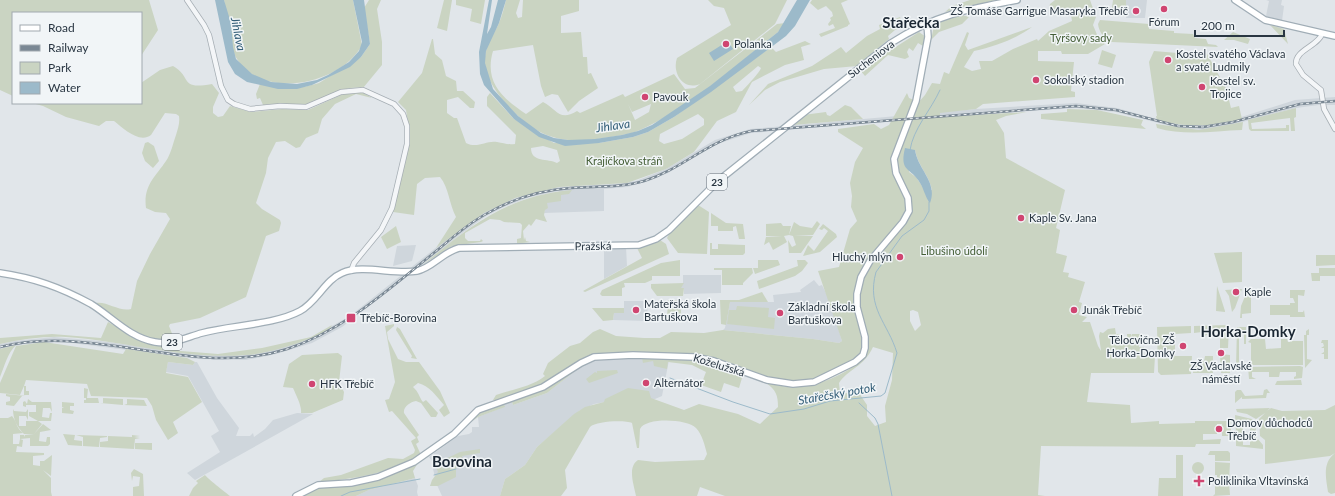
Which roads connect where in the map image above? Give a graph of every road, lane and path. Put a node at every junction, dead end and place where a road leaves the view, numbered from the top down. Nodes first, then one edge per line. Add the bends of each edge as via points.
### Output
1 (187, 0) edge
2 (1017, 0) edge
3 (1235, 0) edge
4 (929, 21) junction
5 (916, 28) junction
6 (1322, 34) junction
7 (1335, 36) edge
8 (928, 37) junction
9 (924, 59) junction
10 (802, 113) joint
11 (1335, 129) edge
12 (351, 271) junction
13 (0, 273) edge
14 (296, 496) edge

1 - 12 street via 209,35 221,86 228,100 234,104 250,109 306,107 341,92 363,90 394,104 403,114 407,126 407,144 392,208 381,230 354,262
2 - 4 main road, Sucheniova / 23 via 955,12
3 - 6 main road via 1260,17
4 - 5 main road, Sucheniova / 23
4 - 8 main road
4 - 9 main road via 927,53
5 - 8 main road
5 - 10 main road, Sucheniova / 23 via 874,55
6 - 7 main road
6 - 11 street via 1319,40 1300,54 1296,61 1299,70 1322,92 1324,109
8 - 9 main road
9 - 14 main road, Koželužská via 916,97 894,159 896,173 908,198 909,211 903,222 870,261 861,277 857,307 865,337 865,348 863,355 853,364 814,382 793,384 766,380 714,361 694,357 594,357 543,388 478,410 454,434 414,462 378,477 318,486
10 - 12 main road, Pražská / 23 via 718,181 669,230 651,241 639,245 466,247 446,252 419,270
12 - 13 main road, Pražská / 23 via 333,279 313,302 284,317 161,342 125,330 92,305 58,287 31,278

